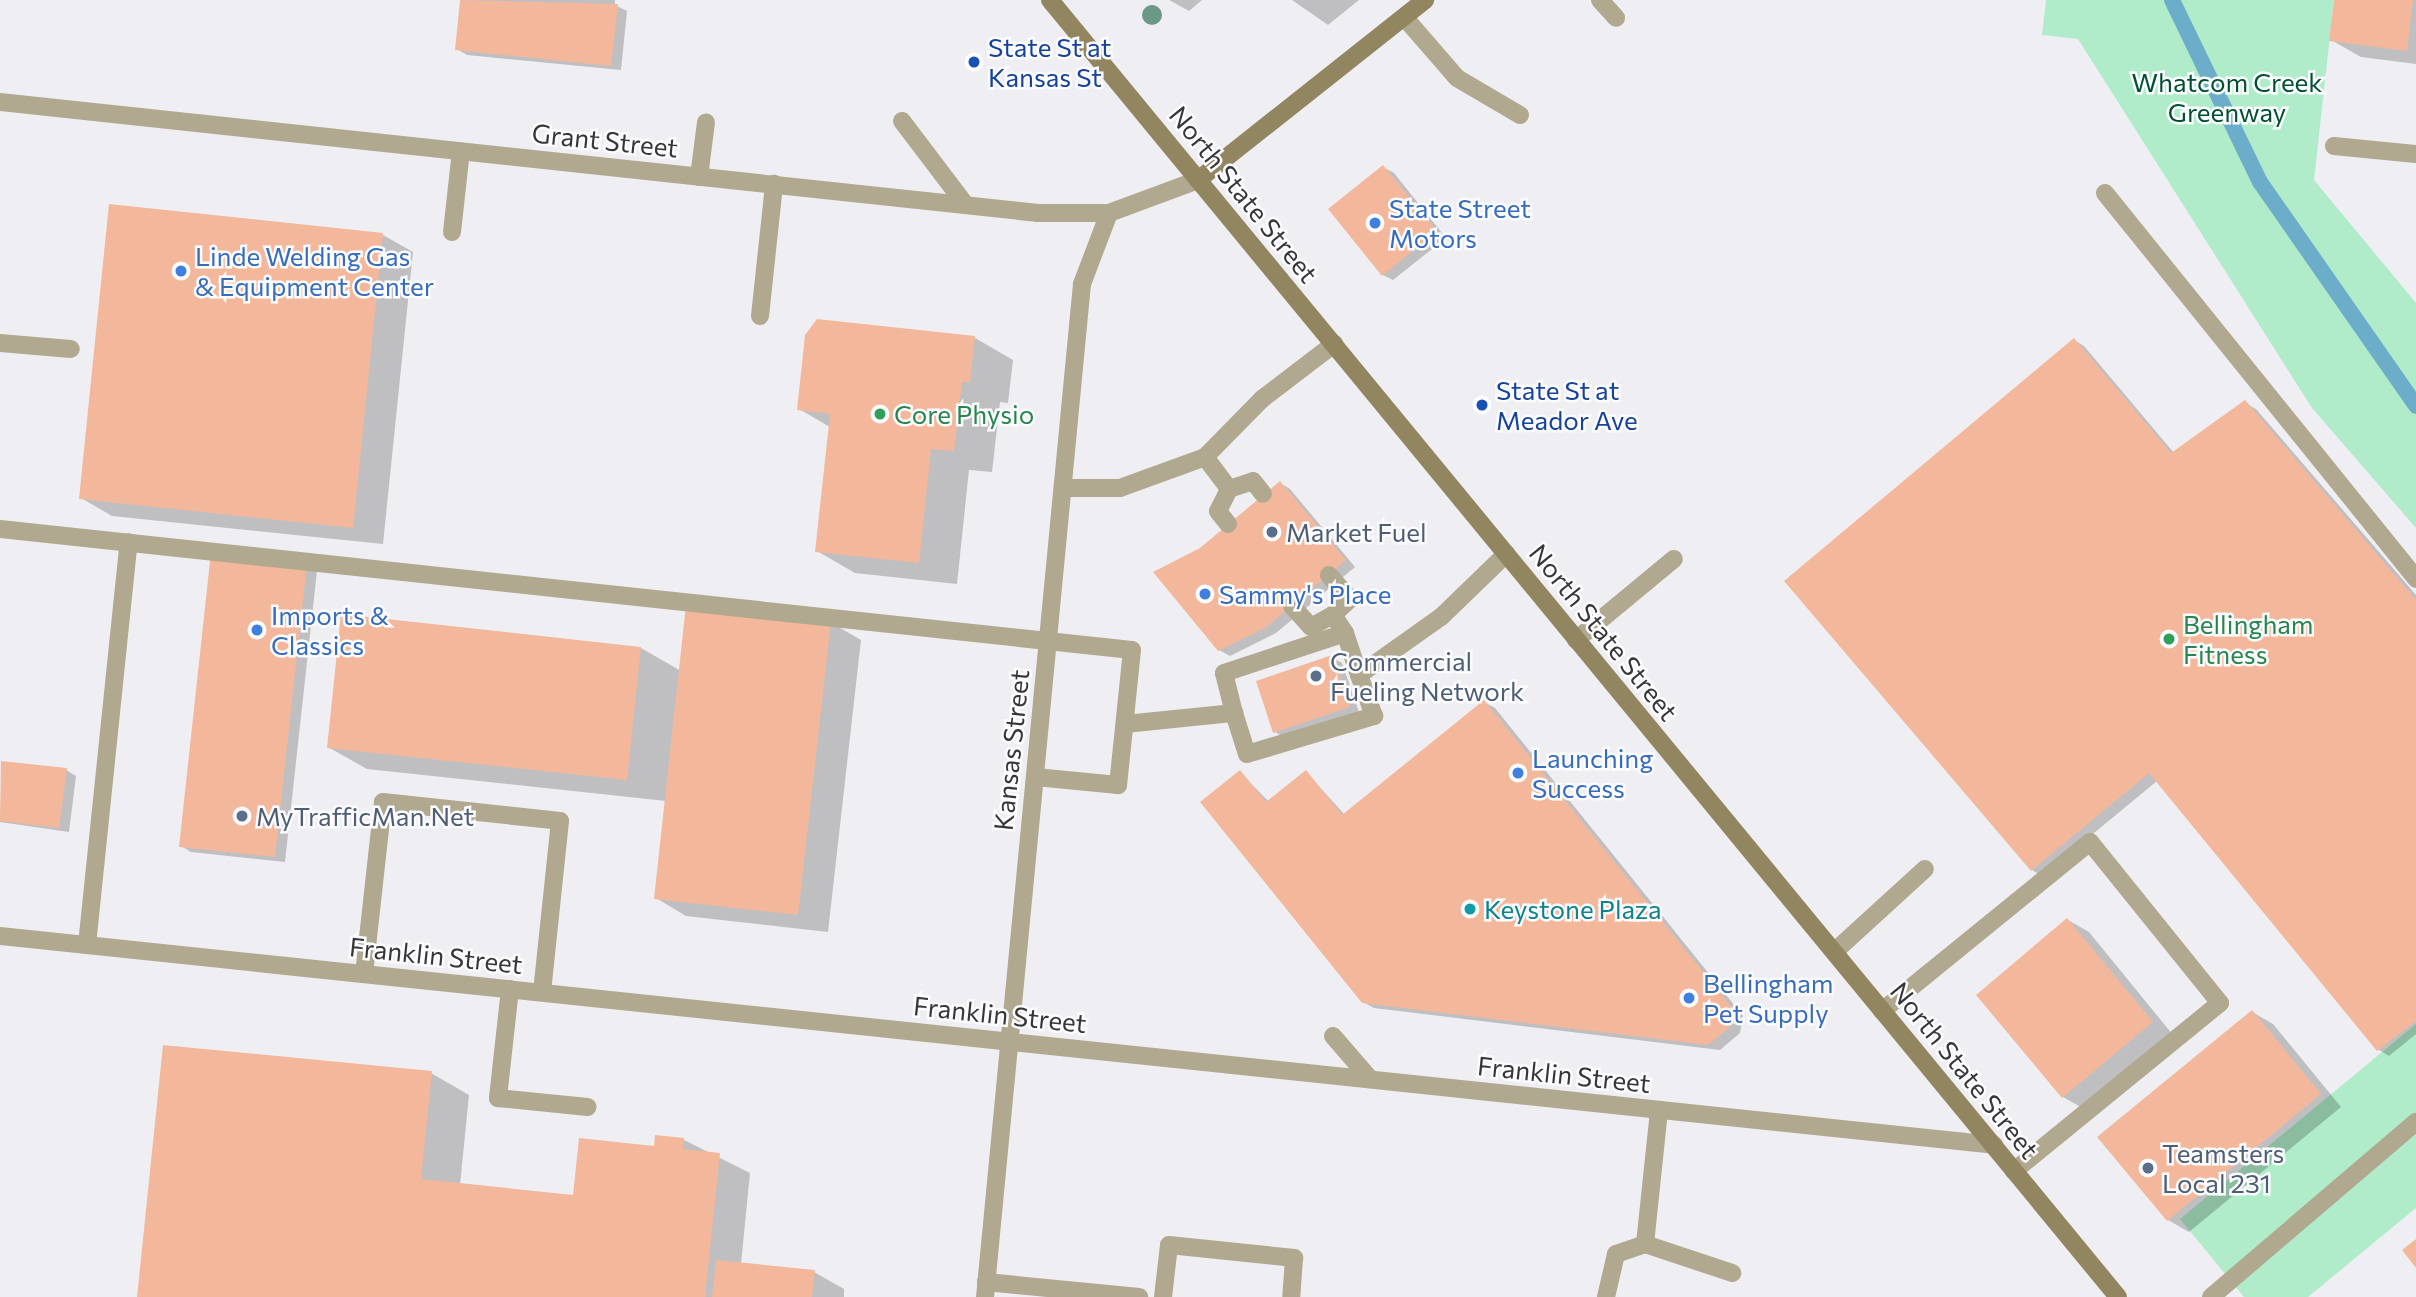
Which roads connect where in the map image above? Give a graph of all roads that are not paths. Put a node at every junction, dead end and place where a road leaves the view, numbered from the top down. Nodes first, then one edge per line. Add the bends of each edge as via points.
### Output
1 (1050, 0) edge
2 (1425, 0) edge
3 (1600, 0) edge
4 (1405, 18) junction
5 (1616, 18) dead end
6 (0, 102) edge
7 (1520, 115) dead end
8 (706, 121) dead end
9 (902, 121) dead end
10 (2334, 146) dead end
11 (461, 151) junction
12 (2416, 155) edge
13 (699, 177) junction
14 (1198, 180) junction
15 (774, 184) junction
16 (2105, 193) dead end
17 (965, 204) junction
18 (1109, 213) junction
19 (452, 232) dead end
20 (760, 316) dead end
21 (0, 342) edge
22 (1334, 344) junction
23 (71, 349) dead end
24 (1205, 457) junction
25 (1063, 488) junction
26 (1229, 489) junction
27 (1264, 494) dead end
28 (1228, 524) dead end
29 (0, 529) edge
30 (128, 542) junction
31 (1506, 554) junction
32 (1674, 559) dead end
33 (1329, 575) dead end
34 (2416, 579) edge
35 (1292, 606) dead end
36 (1333, 615) junction
37 (1345, 633) junction
38 (1049, 639) junction
39 (1577, 640) junction
40 (1359, 676) junction
41 (1234, 713) junction
42 (1125, 724) junction
43 (1035, 778) junction
44 (1925, 869) dead end
45 (0, 936) edge
46 (87, 945) junction
47 (1834, 952) junction
48 (365, 974) junction
49 (510, 989) junction
50 (541, 992) junction
51 (1882, 1011) junction
52 (1333, 1036) dead end
53 (1010, 1042) junction
54 (1370, 1079) junction
55 (589, 1107) dead end
56 (1659, 1110) junction
57 (2416, 1122) edge
58 (1994, 1145) junction
59 (2014, 1171) junction
60 (1645, 1244) junction
61 (1732, 1273) dead end
62 (985, 1290) edge
63 (1139, 1297) edge
64 (1163, 1297) edge
65 (1291, 1297) edge
66 (1606, 1297) edge
67 (2118, 1297) edge
68 (2211, 1297) edge

1 - 14 main road, North State Street
2 - 4 main road
3 - 5 street
4 - 7 street via 1457,78
4 - 14 main road
6 - 11 street, Grant Street
8 - 13 street
9 - 17 street
10 - 12 street
11 - 13 street, Grant Street
11 - 19 street
13 - 15 street, Grant Street
14 - 18 street, Grant Street
14 - 22 main road, North State Street
15 - 17 street, Grant Street
15 - 20 street
16 - 34 street
17 - 18 street, Grant Street via 1038,213
18 - 25 street, Kansas Street via 1082,284
21 - 23 street
22 - 24 street via 1262,399
22 - 31 main road, North State Street
24 - 25 street via 1120,488
24 - 26 street
25 - 38 street, Kansas Street
26 - 27 street via 1253,481
26 - 28 street via 1218,511
29 - 30 street
30 - 38 street
30 - 46 street
31 - 39 main road, North State Street
31 - 40 street via 1441,617
32 - 39 street
33 - 36 street via 1350,599
35 - 36 street via 1311,627
36 - 37 street
37 - 40 street
37 - 41 street via 1224,673
38 - 42 street via 1132,650
38 - 43 street, Kansas Street
39 - 47 main road, North State Street
40 - 41 street via 1374,716 1247,754
41 - 42 street
42 - 43 street via 1118,785
43 - 53 street, Kansas Street
44 - 47 street
45 - 46 street, Franklin Street
46 - 48 street, Franklin Street
47 - 51 main road, North State Street
48 - 49 street, Franklin Street
48 - 50 street via 383,802 560,821
49 - 50 street, Franklin Street
49 - 55 street via 498,1098
50 - 53 street, Franklin Street
51 - 58 main road, North State Street
51 - 59 street via 2090,842 2220,1003
52 - 54 street
53 - 54 street, Franklin Street
53 - 62 street, Kansas Street
54 - 56 street, Franklin Street
56 - 58 street, Franklin Street
56 - 60 street
57 - 68 street
58 - 59 main road, North State Street
59 - 67 main road, North State Street
60 - 61 street
60 - 66 street via 1616,1254
62 - 63 street
64 - 65 street via 1169,1245 1294,1258

